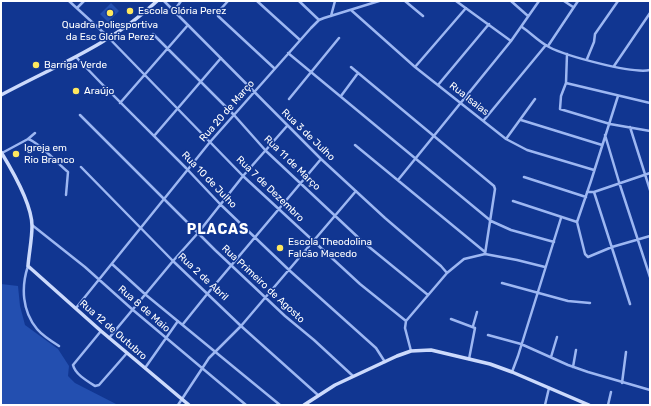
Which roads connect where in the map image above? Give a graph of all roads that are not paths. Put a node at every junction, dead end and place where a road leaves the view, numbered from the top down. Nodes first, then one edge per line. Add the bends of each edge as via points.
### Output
1 (69, 1) edge
2 (84, 1) edge
3 (157, 1) edge
4 (164, 1) edge
5 (181, 1) edge
6 (228, 1) edge
7 (257, 1) edge
8 (335, 1) edge
9 (380, 1) edge
10 (405, 1) edge
11 (456, 1) edge
12 (511, 1) edge
13 (539, 1) edge
14 (564, 1) edge
15 (578, 1) edge
16 (618, 1) edge
17 (301, 2) edge
18 (573, 7) junction
19 (77, 8) junction
20 (466, 8) junction
21 (351, 10) junction
22 (174, 11) junction
23 (650, 13) edge
24 (331, 16) junction
25 (422, 16) dead end
26 (528, 16) junction
27 (319, 20) junction
28 (489, 24) junction
29 (188, 25) junction
30 (522, 27) junction
31 (153, 34) dead end
32 (109, 38) junction
33 (339, 38) dead end
34 (300, 40) junction
35 (511, 41) junction
36 (547, 46) junction
37 (167, 49) junction
38 (288, 53) junction
39 (567, 54) junction
40 (76, 57) junction
41 (221, 58) junction
42 (587, 60) junction
43 (614, 66) junction
44 (352, 67) dead end
45 (415, 67) junction
46 (274, 68) junction
47 (650, 70) edge
48 (312, 72) junction
49 (358, 73) junction
50 (144, 74) junction
51 (200, 82) junction
52 (566, 83) junction
53 (438, 85) junction
54 (254, 93) junction
55 (1, 94) edge
56 (341, 96) junction
57 (618, 96) junction
58 (289, 98) dead end
59 (536, 98) dead end
60 (650, 102) edge
61 (120, 103) junction
62 (461, 103) junction
63 (177, 108) junction
64 (80, 115) dead end
65 (234, 115) junction
66 (484, 120) junction
67 (521, 120) junction
68 (610, 124) junction
69 (287, 126) junction
70 (630, 127) junction
71 (650, 131) edge
72 (35, 133) dead end
73 (606, 135) junction
74 (154, 136) junction
75 (434, 136) junction
76 (28, 139) junction
77 (506, 139) junction
78 (210, 142) junction
79 (354, 145) dead end
80 (602, 145) junction
81 (266, 151) junction
82 (2, 152) edge
83 (415, 157) junction
84 (320, 159) junction
85 (81, 167) dead end
86 (187, 170) junction
87 (594, 170) junction
88 (650, 173) edge
89 (644, 175) junction
90 (243, 176) junction
91 (524, 177) dead end
92 (398, 180) junction
93 (300, 182) junction
94 (619, 182) junction
95 (650, 190) edge
96 (356, 191) junction
97 (587, 192) junction
98 (594, 192) junction
99 (66, 195) dead end
100 (586, 196) junction
101 (164, 199) junction
102 (514, 201) dead end
103 (220, 204) junction
104 (278, 209) junction
105 (336, 215) junction
106 (561, 218) junction
107 (491, 221) junction
108 (577, 222) junction
109 (32, 225) junction
110 (140, 227) junction
111 (198, 233) junction
112 (255, 236) junction
113 (650, 236) edge
114 (638, 240) junction
115 (313, 241) junction
116 (554, 242) junction
117 (612, 247) junction
118 (485, 253) junction
119 (173, 260) junction
120 (112, 264) junction
121 (231, 265) junction
122 (28, 266) junction
123 (545, 267) junction
124 (289, 270) junction
125 (447, 273) junction
126 (650, 277) edge
127 (98, 279) junction
128 (502, 283) dead end
129 (208, 292) junction
130 (538, 292) junction
131 (146, 295) junction
132 (428, 295) junction
133 (265, 298) junction
134 (590, 303) dead end
135 (630, 304) dead end
136 (76, 308) junction
137 (133, 310) junction
138 (477, 312) dead end
139 (451, 319) dead end
140 (178, 321) junction
141 (406, 321) junction
142 (183, 324) junction
143 (241, 326) junction
144 (474, 327) junction
145 (101, 331) junction
146 (488, 335) dead end
147 (557, 337) dead end
148 (109, 338) junction
149 (166, 338) junction
150 (521, 344) junction
151 (59, 346) dead end
152 (576, 350) dead end
153 (411, 351) junction
154 (215, 352) junction
155 (626, 352) dead end
156 (127, 353) junction
157 (551, 357) junction
158 (469, 359) junction
159 (385, 362) junction
160 (573, 367) junction
161 (146, 368) junction
162 (202, 369) junction
163 (512, 372) junction
164 (353, 377) junction
165 (622, 383) junction
166 (549, 387) junction
167 (650, 390) edge
168 (610, 392) dead end
169 (318, 395) junction
170 (182, 399) junction
171 (178, 405) edge
172 (190, 405) edge
173 (246, 405) edge
174 (280, 405) edge
175 (304, 405) edge
176 (545, 405) edge
177 (589, 405) edge
178 (608, 405) edge

1 - 19 street, Rua 7 de Dezembro
2 - 19 street
3 - 32 street
4 - 22 street, Rua 3 de Julho
5 - 22 street
6 - 46 street via 218,16
7 - 34 street
8 - 24 street
9 - 21 street
10 - 25 street
11 - 20 street
12 - 26 street
13 - 26 street
14 - 18 street
15 - 18 street
16 - 42 street via 595,34
17 - 27 street
18 - 36 street
19 - 32 street, Rua 7 de Dezembro
20 - 28 street
20 - 45 street
21 - 24 street
21 - 45 street, Rua Isaias
22 - 29 street, Rua 3 de Julho
23 - 43 street
24 - 27 street
26 - 30 street
27 - 34 street, Rua 20 de Março
28 - 35 street
28 - 53 street
29 - 37 street
29 - 41 street, Rua 3 de Julho
30 - 35 street
30 - 36 street
31 - 37 street, Rua 11 de Março
32 - 40 street
32 - 50 street, Rua 7 de Dezembro
33 - 48 street
34 - 38 street, Rua 20 de Março
35 - 62 street
36 - 39 street
36 - 66 street
37 - 50 street
37 - 51 street, Rua 11 de Março
38 - 46 street, Rua 20 de Março
38 - 48 street
39 - 42 street
39 - 52 street
40 - 55 street
40 - 61 street, Rua 10 de Julho
41 - 51 street
41 - 54 street, Rua 3 de Julho
42 - 43 street
43 - 47 street via 629,70
44 - 49 street
45 - 53 street, Rua Isaias
46 - 54 street, Rua 20 de Março
48 - 56 street
48 - 58 street
49 - 56 street
49 - 75 street
50 - 61 street
50 - 63 street, Rua 7 de Dezembro
51 - 63 street
51 - 65 street, Rua 11 de Março
52 - 57 street
52 - 68 street via 560,109
53 - 62 street, Rua Isaias
54 - 65 street, Rua 20 de Março
54 - 69 street, Rua 3 de Julho
56 - 83 street
57 - 60 street
57 - 68 street
59 - 67 street
61 - 74 street, Rua 10 de Julho
62 - 66 street, Rua Isaias
62 - 75 street
63 - 74 street
63 - 78 street, Rua 7 de Dezembro
64 - 101 street, Rua Primeiro de Agosto
65 - 78 street, Rua 20 de Março
65 - 81 street, Rua 11 de Março
66 - 77 street, Rua Isaias
67 - 77 street
67 - 80 street
68 - 70 street
68 - 73 street
69 - 81 street
69 - 84 street, Rua 3 de Julho
70 - 71 street
70 - 89 street
72 - 76 street
73 - 80 street
73 - 94 street
74 - 86 street, Rua 10 de Julho
75 - 83 street
75 - 107 street via 492,184 495,190
76 - 82 street
76 - 99 street via 68,172
77 - 87 street, Rua Isaias via 527,150
78 - 86 street, Rua 20 de Março
78 - 90 street, Rua 7 de Dezembro
79 - 92 street
80 - 87 street
81 - 90 street
81 - 93 street, Rua 11 de Março
82 - 109 street via 27,202
83 - 92 street
83 - 107 street
84 - 93 street
84 - 96 street, Rua 3 de Julho
85 - 110 street, Rua 2 de Abril
86 - 101 street, Rua 20 de Março
86 - 103 street, Rua 10 de Julho
87 - 97 street
88 - 89 street
89 - 94 street
89 - 95 street
90 - 103 street
90 - 104 street, Rua 7 de Dezembro
91 - 100 street
92 - 118 street
93 - 104 street
93 - 105 street, Rua 11 de Março
94 - 98 street
94 - 114 street
96 - 105 street
96 - 125 street, Rua 3 de Julho
97 - 98 street
97 - 100 street
98 - 117 street
100 - 108 street
101 - 110 street, Rua 20 de Março
101 - 111 street, Rua Primeiro de Agosto
102 - 106 street
103 - 111 street
103 - 112 street, Rua 10 de Julho
104 - 112 street
104 - 115 street, Rua 7 de Dezembro
105 - 115 street
105 - 132 street, Rua 11 de Março via 374,251
106 - 108 street
106 - 116 street
107 - 116 street via 511,230
107 - 118 street
108 - 117 street via 587,256
109 - 122 street
109 - 127 street, Rua 8 de Maio
110 - 119 street, Rua 2 de Abril
110 - 120 street, Rua 20 de Março
111 - 119 street
111 - 121 street, Rua Primeiro de Agosto
112 - 121 street
112 - 124 street, Rua 10 de Julho
113 - 114 street
114 - 117 street
114 - 126 street
115 - 124 street
115 - 141 street, Rua 7 de Dezembro
116 - 123 street
117 - 135 street
118 - 123 street
118 - 125 street via 464,259
119 - 129 street, Rua 2 de Abril
119 - 131 street
120 - 127 street, Rua 20 de Março
120 - 131 street
121 - 129 street
121 - 133 street, Rua Primeiro de Agosto
122 - 136 street, Rua 12 de Outubro
122 - 151 street via 23,289 26,310 37,329
123 - 130 street
124 - 133 street
124 - 159 street, Rua 10 de Julho via 376,348
125 - 132 street
127 - 136 street, Rua 20 de Março
127 - 137 street, Rua 8 de Maio
128 - 130 street
129 - 142 street
129 - 143 street, Rua 2 de Abril
130 - 134 street via 568,301
130 - 150 street
131 - 137 street
131 - 140 street
132 - 141 street
133 - 143 street
133 - 164 street, Rua Primeiro de Agosto
136 - 145 street, Rua 12 de Outubro
137 - 148 street
137 - 149 street, Rua 8 de Maio
138 - 144 street
139 - 144 street
140 - 142 street
140 - 149 street
141 - 153 street via 405,328
142 - 154 street
143 - 154 street
143 - 169 street, Rua 2 de Abril
144 - 158 street
145 - 148 street, Rua 12 de Outubro
145 - 156 street via 73,365 85,380 97,386
146 - 150 street
147 - 157 street
148 - 156 street, Rua 12 de Outubro
149 - 161 street
149 - 162 street, Rua 8 de Maio
150 - 157 street
150 - 163 street
152 - 160 street
153 - 158 street via 431,350
153 - 159 street
154 - 162 street
154 - 174 street
155 - 165 street
156 - 161 street, Rua 12 de Outubro
157 - 160 street
158 - 163 street
159 - 164 street
160 - 165 street
161 - 170 street, Rua 12 de Outubro
162 - 170 street
162 - 173 street, Rua 8 de Maio
163 - 166 street
164 - 169 street
165 - 167 street
166 - 176 street
166 - 177 street
168 - 178 street
169 - 175 street
170 - 171 street
170 - 172 street, Rua 12 de Outubro

